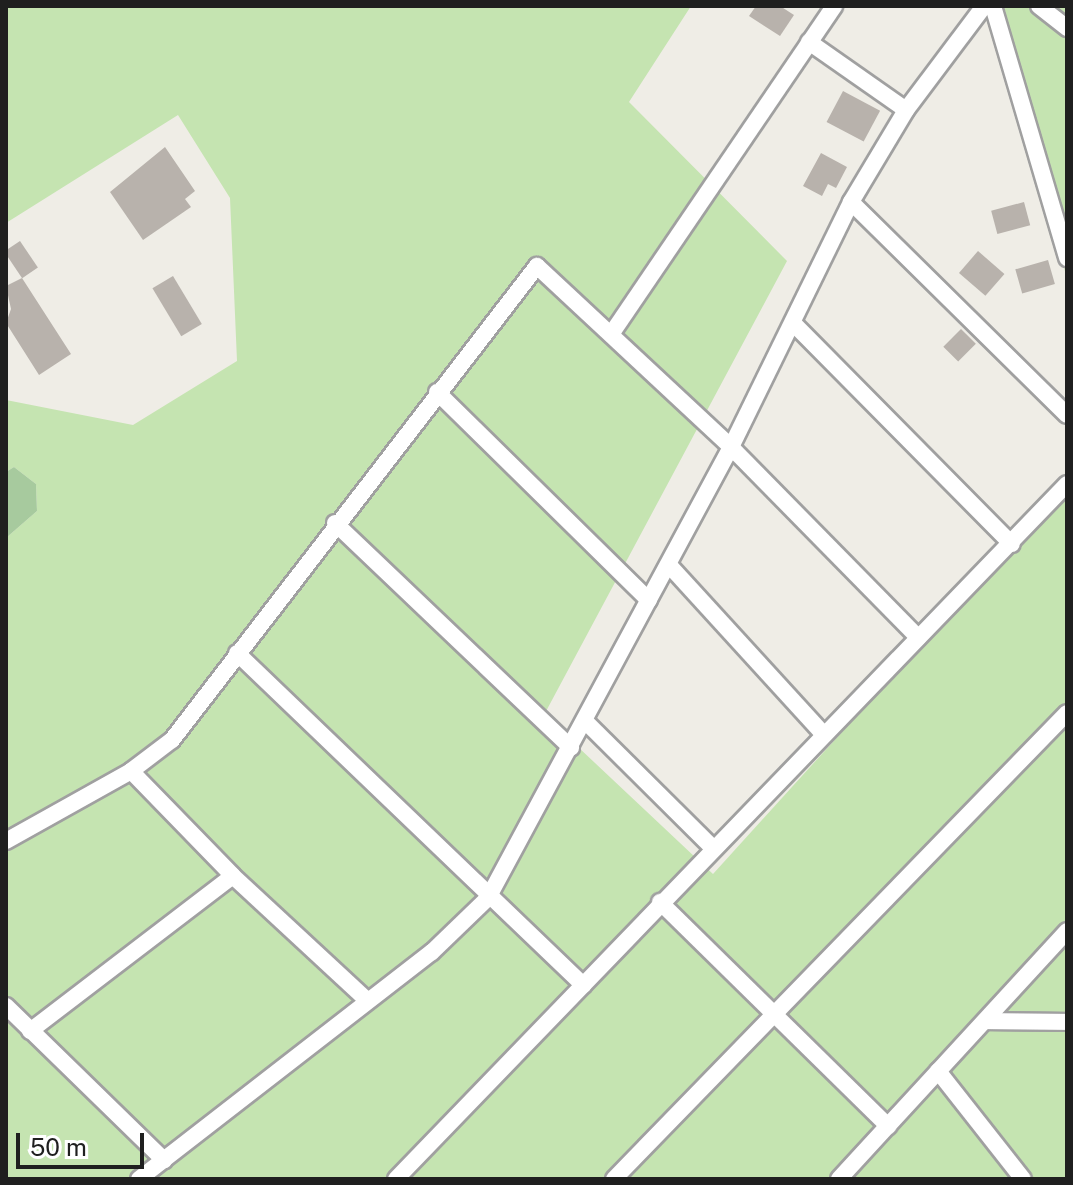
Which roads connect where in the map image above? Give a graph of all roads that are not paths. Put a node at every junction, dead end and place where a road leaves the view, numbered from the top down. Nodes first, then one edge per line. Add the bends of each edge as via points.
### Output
1 (834, 6) edge
2 (984, 6) edge
3 (993, 6) edge
4 (1039, 6) edge
5 (1067, 28) edge
6 (809, 42) junction
7 (906, 110) junction
8 (851, 202) junction
9 (1067, 258) edge
10 (793, 323) junction
11 (612, 333) junction
12 (437, 392) junction
13 (1067, 415) edge
14 (731, 447) junction
15 (1067, 484) edge
16 (335, 523) junction
17 (1012, 544) junction
18 (669, 565) junction
19 (649, 600) junction
20 (918, 637) junction
21 (237, 653) junction
22 (1067, 713) edge
23 (585, 721) junction
24 (824, 735) junction
25 (571, 748) junction
26 (131, 771) junction
27 (6, 841) edge
28 (712, 847) junction
29 (233, 876) junction
30 (488, 898) junction
31 (660, 902) junction
32 (1067, 931) edge
33 (583, 985) junction
34 (367, 1000) junction
35 (6, 1006) edge
36 (777, 1014) junction
37 (986, 1021) junction
38 (1067, 1022) edge
39 (30, 1031) junction
40 (938, 1071) junction
41 (888, 1126) junction
42 (164, 1160) junction
43 (139, 1179) edge
44 (396, 1179) edge
45 (614, 1179) edge
46 (839, 1179) edge
47 (1023, 1179) edge

1 - 6 street
2 - 7 street
3 - 9 street
4 - 5 street
6 - 7 street
6 - 11 street
7 - 8 street
8 - 10 street
8 - 13 street
10 - 14 street
10 - 17 street
11 - 12 street via 537,266
11 - 14 street
12 - 16 street
12 - 19 street
14 - 18 street
14 - 20 street
15 - 17 street
16 - 21 street
16 - 25 street
17 - 20 street
18 - 19 street
18 - 24 street
19 - 23 street
20 - 24 street
21 - 26 street via 172,740
21 - 30 street
22 - 36 street
23 - 25 street
23 - 28 street
24 - 28 street
25 - 30 street
26 - 27 street
26 - 29 street
28 - 31 street
29 - 34 street
29 - 39 street
30 - 33 street
30 - 34 street via 432,952
31 - 33 street
31 - 36 street
32 - 37 street
33 - 44 street
34 - 42 street
35 - 39 street
36 - 41 street
36 - 45 street
37 - 38 street
37 - 40 street
39 - 42 street
40 - 41 street
40 - 47 street
41 - 46 street
42 - 43 street

